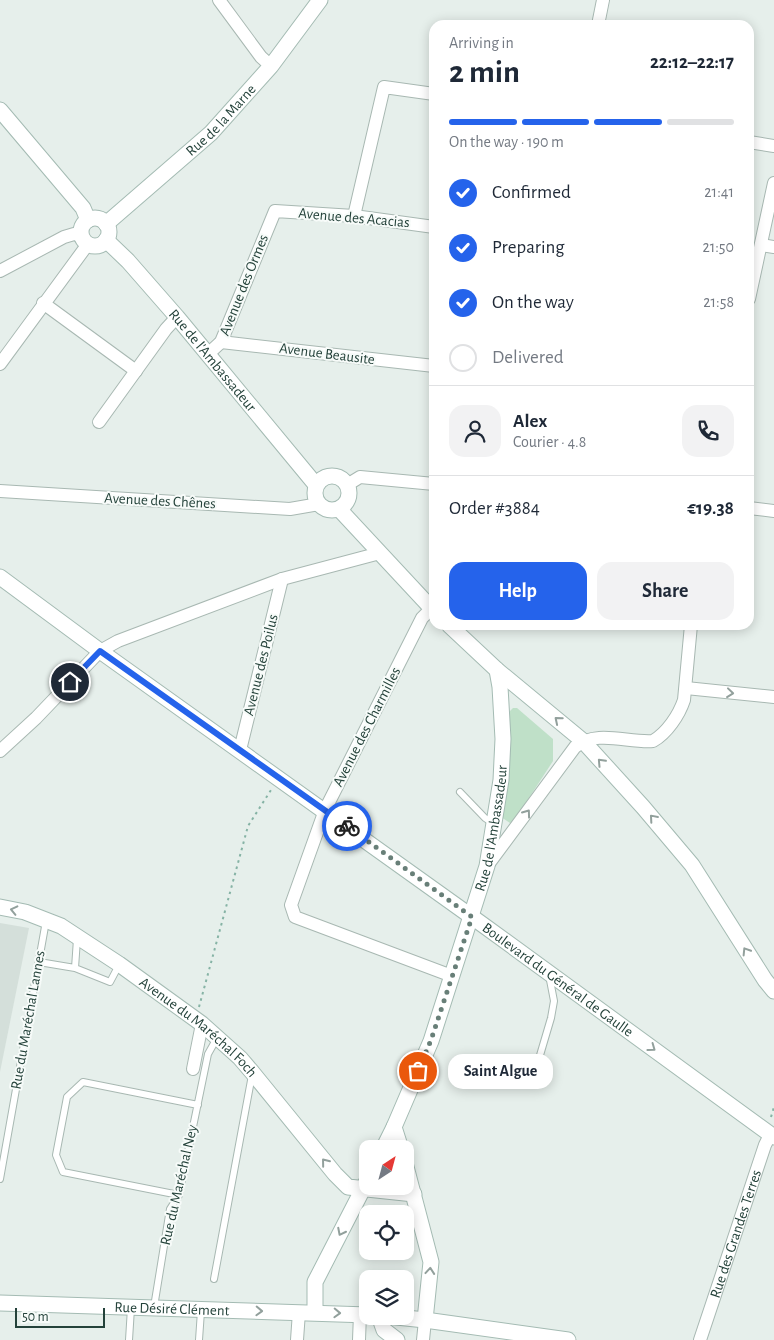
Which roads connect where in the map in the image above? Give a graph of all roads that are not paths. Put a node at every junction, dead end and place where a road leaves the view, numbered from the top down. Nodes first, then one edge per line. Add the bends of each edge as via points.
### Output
1 (219, 0) edge
2 (320, 0) edge
3 (603, 0) edge
4 (599, 20) edge
5 (271, 66) junction
6 (429, 93) edge
7 (0, 110) edge
8 (754, 143) edge
9 (774, 146) edge
10 (774, 183) edge
11 (275, 211) joint
12 (354, 216) junction
13 (88, 220) junction
14 (106, 224) junction
15 (429, 225) edge
16 (85, 240) junction
17 (106, 240) junction
18 (761, 245) junction
19 (774, 247) edge
20 (754, 262) edge
21 (0, 272) edge
22 (43, 304) junction
23 (177, 317) junction
24 (221, 342) junction
25 (208, 354) junction
26 (0, 364) edge
27 (429, 365) edge
28 (136, 371) junction
29 (99, 422) dead end
30 (316, 484) junction
31 (429, 484) edge
32 (347, 485) junction
33 (0, 491) edge
34 (319, 504) junction
35 (339, 509) junction
36 (754, 509) edge
37 (774, 511) edge
38 (380, 553) junction
39 (0, 577) edge
40 (282, 580) junction
41 (429, 607) edge
42 (429, 612) edge
43 (454, 630) edge
44 (691, 630) edge
45 (100, 651) junction
46 (497, 670) junction
47 (686, 688) junction
48 (774, 697) edge
49 (533, 698) junction
50 (501, 706) junction
51 (583, 741) junction
52 (240, 750) junction
53 (0, 751) edge
54 (460, 792) dead end
55 (325, 810) junction
56 (494, 824) junction
57 (514, 831) junction
58 (488, 866) junction
59 (0, 906) edge
60 (472, 917) junction
61 (47, 920) junction
62 (77, 936) junction
63 (39, 962) junction
64 (119, 964) junction
65 (74, 968) junction
66 (548, 972) junction
67 (452, 976) junction
68 (774, 991) edge
69 (199, 1021) junction
70 (218, 1036) junction
71 (538, 1062) dead end
72 (193, 1069) dead end
73 (252, 1072) junction
74 (198, 1105) junction
75 (394, 1127) junction
76 (773, 1134) edge
77 (388, 1140) edge
78 (398, 1140) edge
79 (0, 1179) edge
80 (359, 1185) edge
81 (414, 1194) edge
82 (179, 1195) junction
83 (360, 1195) edge
84 (214, 1279) dead end
85 (0, 1303) edge
86 (131, 1307) junction
87 (154, 1307) junction
88 (201, 1309) junction
89 (299, 1312) junction
90 (315, 1312) junction
91 (359, 1314) edge
92 (414, 1319) edge
93 (425, 1320) junction
94 (361, 1325) edge
95 (383, 1325) edge
96 (129, 1340) edge
97 (199, 1340) edge
98 (297, 1340) edge
99 (358, 1340) edge
100 (397, 1340) edge
101 (423, 1340) edge
102 (568, 1340) edge
103 (700, 1340) edge

1 - 5 street via 261,58
2 - 5 main road, Rue de la Marne
3 - 4 street
5 - 14 main road, Rue de la Marne via 211,133
6 - 12 street via 384,87
7 - 13 main road via 83,208
8 - 9 street
10 - 18 street
11 - 12 street, Avenue des Acacias
11 - 24 street, Avenue des Ormes
12 - 15 street, Avenue des Acacias
13 - 14 main road via 96,219
13 - 16 main road via 82,227
14 - 17 main road via 109,232
16 - 17 main road via 92,246
16 - 21 street via 74,234
16 - 22 street via 79,257
17 - 23 main road, Rue de l'Ambassadeur
18 - 19 street
18 - 20 street
22 - 26 street
22 - 28 street
23 - 25 main road, Rue de l'Ambassadeur
23 - 28 street
24 - 25 street, Avenue des Ormes
24 - 27 street, Avenue Beausite
25 - 30 main road, Rue de l'Ambassadeur
28 - 29 street
30 - 32 main road via 329,475 339,477
30 - 34 main road via 314,495
31 - 32 street via 360,477
32 - 35 main road via 349,496
33 - 34 street, Avenue des Chênes via 290,508
34 - 35 main road via 328,510
35 - 38 main road
36 - 37 street
38 - 40 street
38 - 41 main road
39 - 45 main road, Boulevard du Général de Gaulle
40 - 45 street via 118,641
40 - 52 street, Avenue des Poilus
42 - 55 street, Avenue des Charmilles via 422,618
43 - 46 main road
44 - 47 street
45 - 52 main road, Boulevard du Général de Gaulle
45 - 53 street
46 - 49 main road
46 - 50 main road, Rue de l'Ambassadeur
47 -> 48 street
47 - 51 street via 678,714 653,741 611,738
49 - 50 main road via 517,697
51 -> 49 main road
50 - 56 main road, Rue de l'Ambassadeur via 504,739
57 -> 51 street via 575,747
68 -> 51 main road via 692,865
52 - 55 main road, Boulevard du Général de Gaulle
54 - 56 lane
55 - 60 main road, Boulevard du Général de Gaulle
55 - 67 street, Avenue des Charmilles via 291,905 295,917
56 - 57 street
56 - 58 main road, Rue de l'Ambassadeur
57 - 58 street
58 - 60 main road, Rue de l'Ambassadeur
61 -> 59 main road, Avenue du Maréchal Foch
60 - 66 main road, Boulevard du Général de Gaulle
60 - 67 main road, Rue de l'Ambassadeur
61 - 62 main road, Avenue du Maréchal Foch
61 - 63 lane, Rue du Maréchal Lannes
62 - 64 main road, Avenue du Maréchal Foch
62 - 65 lane
63 - 65 lane
63 - 79 lane, Rue du Maréchal Lannes
64 - 65 lane via 110,982
64 - 69 main road, Avenue du Maréchal Foch
66 - 71 lane via 554,1001
66 -> 76 main road, Boulevard du Général de Gaulle
67 - 75 main road, Rue de l'Ambassadeur via 431,1040
69 - 70 main road, Avenue du Maréchal Foch
69 - 72 street
70 - 73 main road, Avenue du Maréchal Foch
70 - 74 lane, Rue du Maréchal Ney via 208,1054
80 -> 73 main road, Avenue du Maréchal Foch via 348,1187 344,1184
73 - 84 lane
74 - 82 lane, Rue du Maréchal Ney
74 - 82 lane via 83,1082 67,1097 65,1106 56,1155 63,1172
75 - 77 main road, Rue de l'Ambassadeur
75 - 78 main road
76 - 103 street, Rue des Grandes Terres via 762,1154
93 -> 81 main road via 431,1262
82 - 87 lane, Rue du Maréchal Ney via 170,1209
83 -> 90 main road via 316,1282
85 - 86 main road, Rue Désiré Clément
86 - 87 main road, Rue Désiré Clément
86 - 96 lane
87 - 88 main road, Rue Désiré Clément
88 -> 89 main road, Rue Désiré Clément
88 - 97 lane
89 - 90 main road, Rue Désiré Clément
89 - 98 street
90 -> 91 main road, Rue Désiré Clément
92 - 93 main road
93 - 101 street
93 - 102 main road
94 - 99 street
95 - 100 main road

